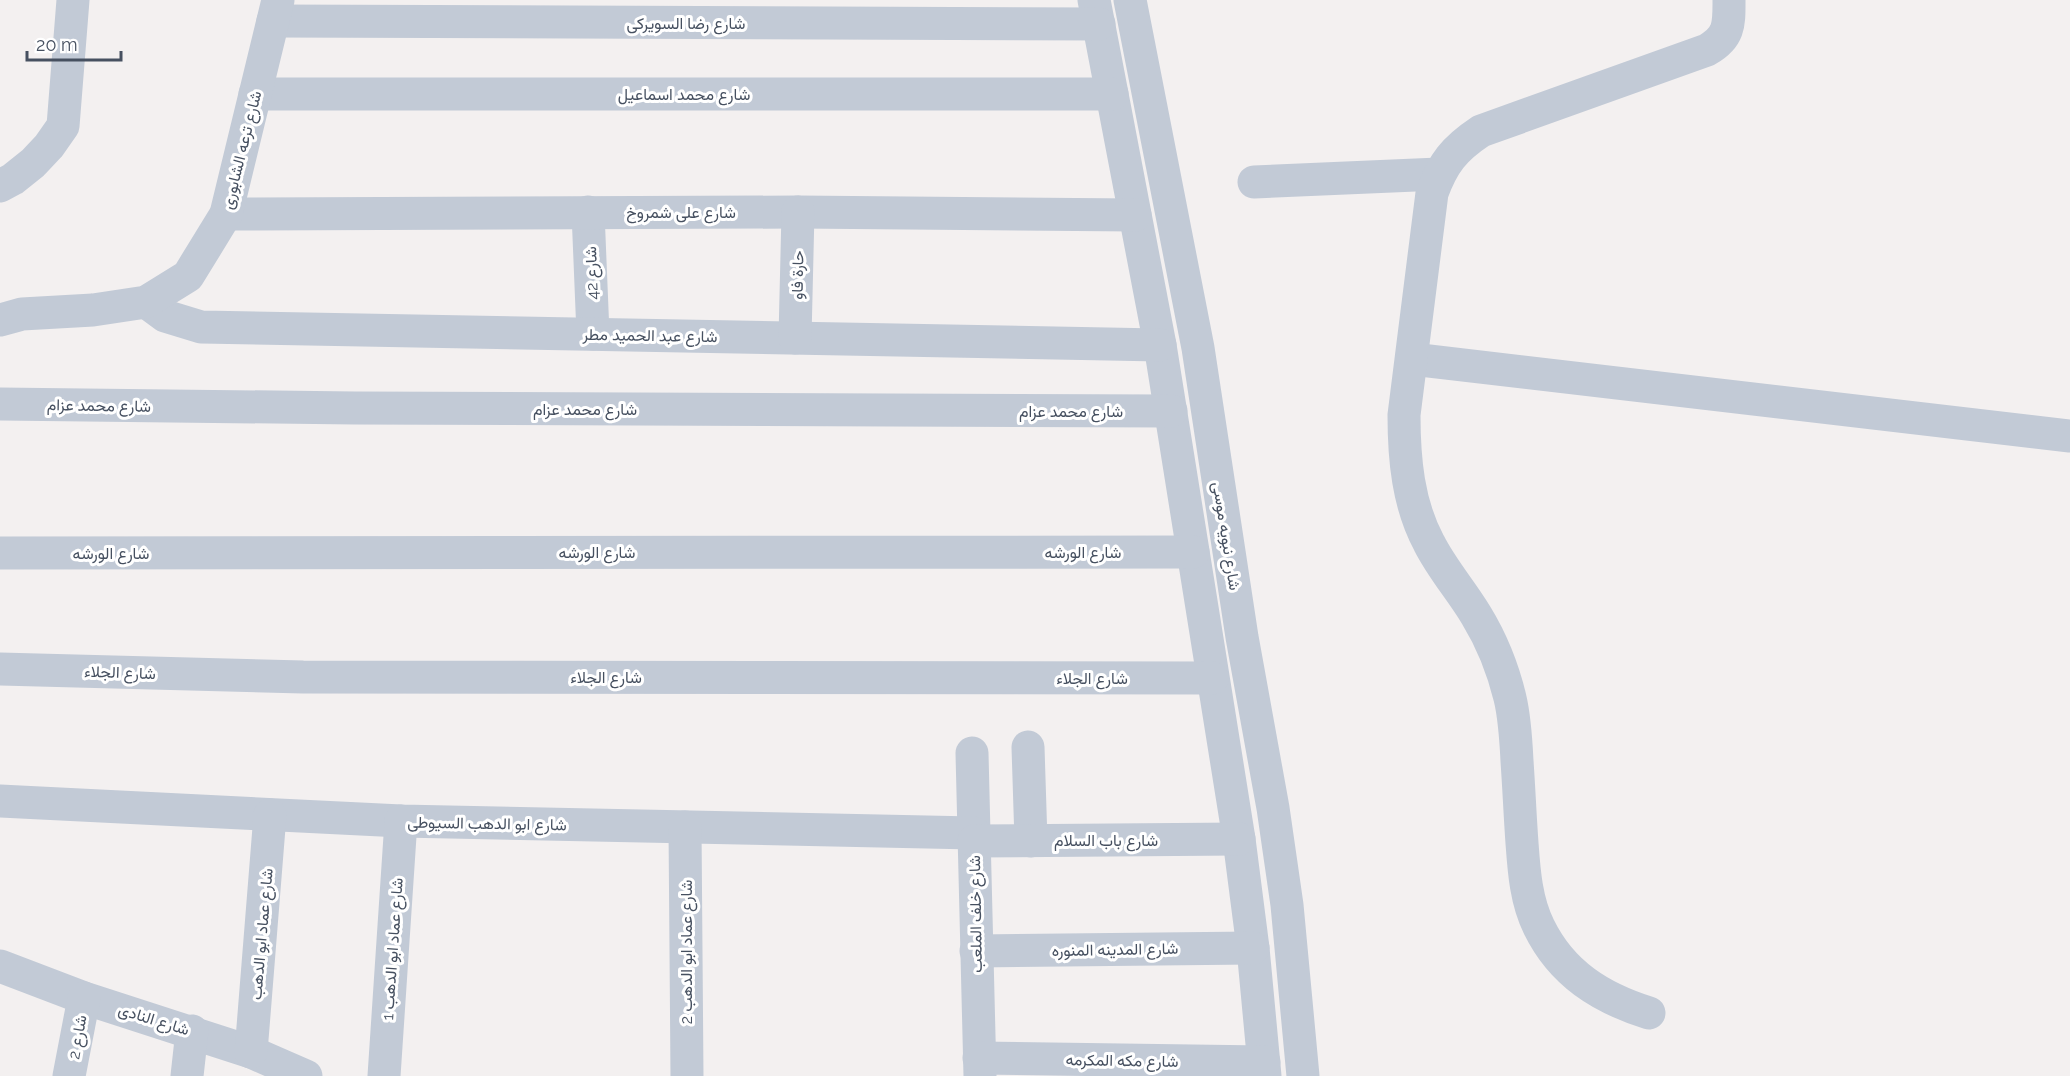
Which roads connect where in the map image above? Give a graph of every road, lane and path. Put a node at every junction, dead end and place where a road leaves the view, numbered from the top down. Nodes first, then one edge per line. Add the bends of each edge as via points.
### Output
1 (73, 0) edge
2 (1130, 0) edge
3 (1729, 0) edge
4 (276, 10) edge
5 (1096, 12) edge
6 (1112, 93) junction
7 (255, 94) junction
8 (1439, 174) junction
9 (1254, 182) dead end
10 (0, 186) edge
11 (588, 212) junction
12 (798, 212) junction
13 (226, 213) junction
14 (1135, 214) junction
15 (146, 302) junction
16 (0, 320) edge
17 (593, 334) junction
18 (795, 338) junction
19 (1160, 345) junction
20 (1412, 359) junction
21 (0, 404) edge
22 (1171, 411) junction
23 (2070, 436) edge
24 (1193, 552) junction
25 (0, 553) edge
26 (0, 669) edge
27 (1212, 678) junction
28 (1028, 747) dead end
29 (972, 753) dead end
30 (0, 801) edge
31 (270, 815) junction
32 (401, 821) junction
33 (686, 827) junction
34 (974, 837) junction
35 (1239, 839) junction
36 (1031, 841) junction
37 (1253, 948) junction
38 (976, 951) junction
39 (0, 966) edge
40 (84, 998) junction
41 (1650, 1013) dead end
42 (192, 1031) junction
43 (251, 1052) junction
44 (980, 1067) edge
45 (1264, 1069) edge
46 (69, 1076) edge
47 (187, 1076) edge
48 (306, 1076) edge
49 (384, 1076) edge
50 (687, 1076) edge
51 (1303, 1076) edge

1 - 10 street via 63,126 33,164
2 - 51 street, شارع نبويه موسى via 1198,348 1242,637 1273,808 1287,905
3 - 8 street via 1727,31 1707,50 1481,131 1464,142
4 - 5 street, شارع رضا السويركى
4 - 7 street, شارع ترعه الشابورى
5 - 6 street
6 - 7 street, شارع محمد اسماعيل
6 - 14 street
7 - 13 street, شارع ترعه الشابورى
8 - 9 street
8 - 20 street via 1432,193
11 - 12 street, شارع على شمروخ
11 - 13 street, شارع على شمروخ
11 - 17 street, شارع 42
12 - 14 street, شارع على شمروخ
12 - 18 street, حارة فاو
13 - 15 street, شارع ترعه الشابورى via 188,276
14 - 19 street
15 - 16 street, شارع ترعه الشابورى via 22,314
15 - 17 street, شارع عبد الحميد مطر via 165,316 201,327
17 - 18 street, شارع عبد الحميد مطر
18 - 19 street, شارع عبد الحميد مطر
19 - 22 street
20 - 23 street
20 - 41 street via 1404,415 1409,483 1427,541 1476,614 1503,670 1515,732 1529,899 1553,951 1572,973 1622,1005
21 - 22 street, شارع محمد عزام
22 - 24 street
24 - 25 street, شارع الورشه
24 - 27 street
26 - 27 street, شارع الجلاء via 303,677
27 - 35 street
28 - 36 street
29 - 34 street, شارع خلف الملعب
30 - 31 street, شارع ابو الدهب السيوطى
31 - 32 street, شارع ابو الدهب السيوطى
31 - 43 street, شارع عماد ابو الدهب
32 - 33 street, شارع ابو الدهب السيوطى
32 - 49 street, شارع عماد ابو الدهب 1
33 - 34 street, شارع ابو الدهب السيوطى
33 - 50 street, شارع عماد ابو الدهب 2
34 - 36 street, شارع باب السلام
34 - 38 street, شارع خلف الملعب
35 - 36 street, شارع باب السلام
35 - 37 street
37 - 38 street, شارع المدينه المنوره
37 - 45 street
38 - 44 street, شارع خلف الملعب
39 - 40 street, شارع النادى
40 - 42 street, شارع النادى
40 - 46 street, شارع 2
42 - 43 street, شارع النادى
42 - 47 street
43 - 48 street, شارع النادى
44 - 45 street, شارع مكه المكرمه

